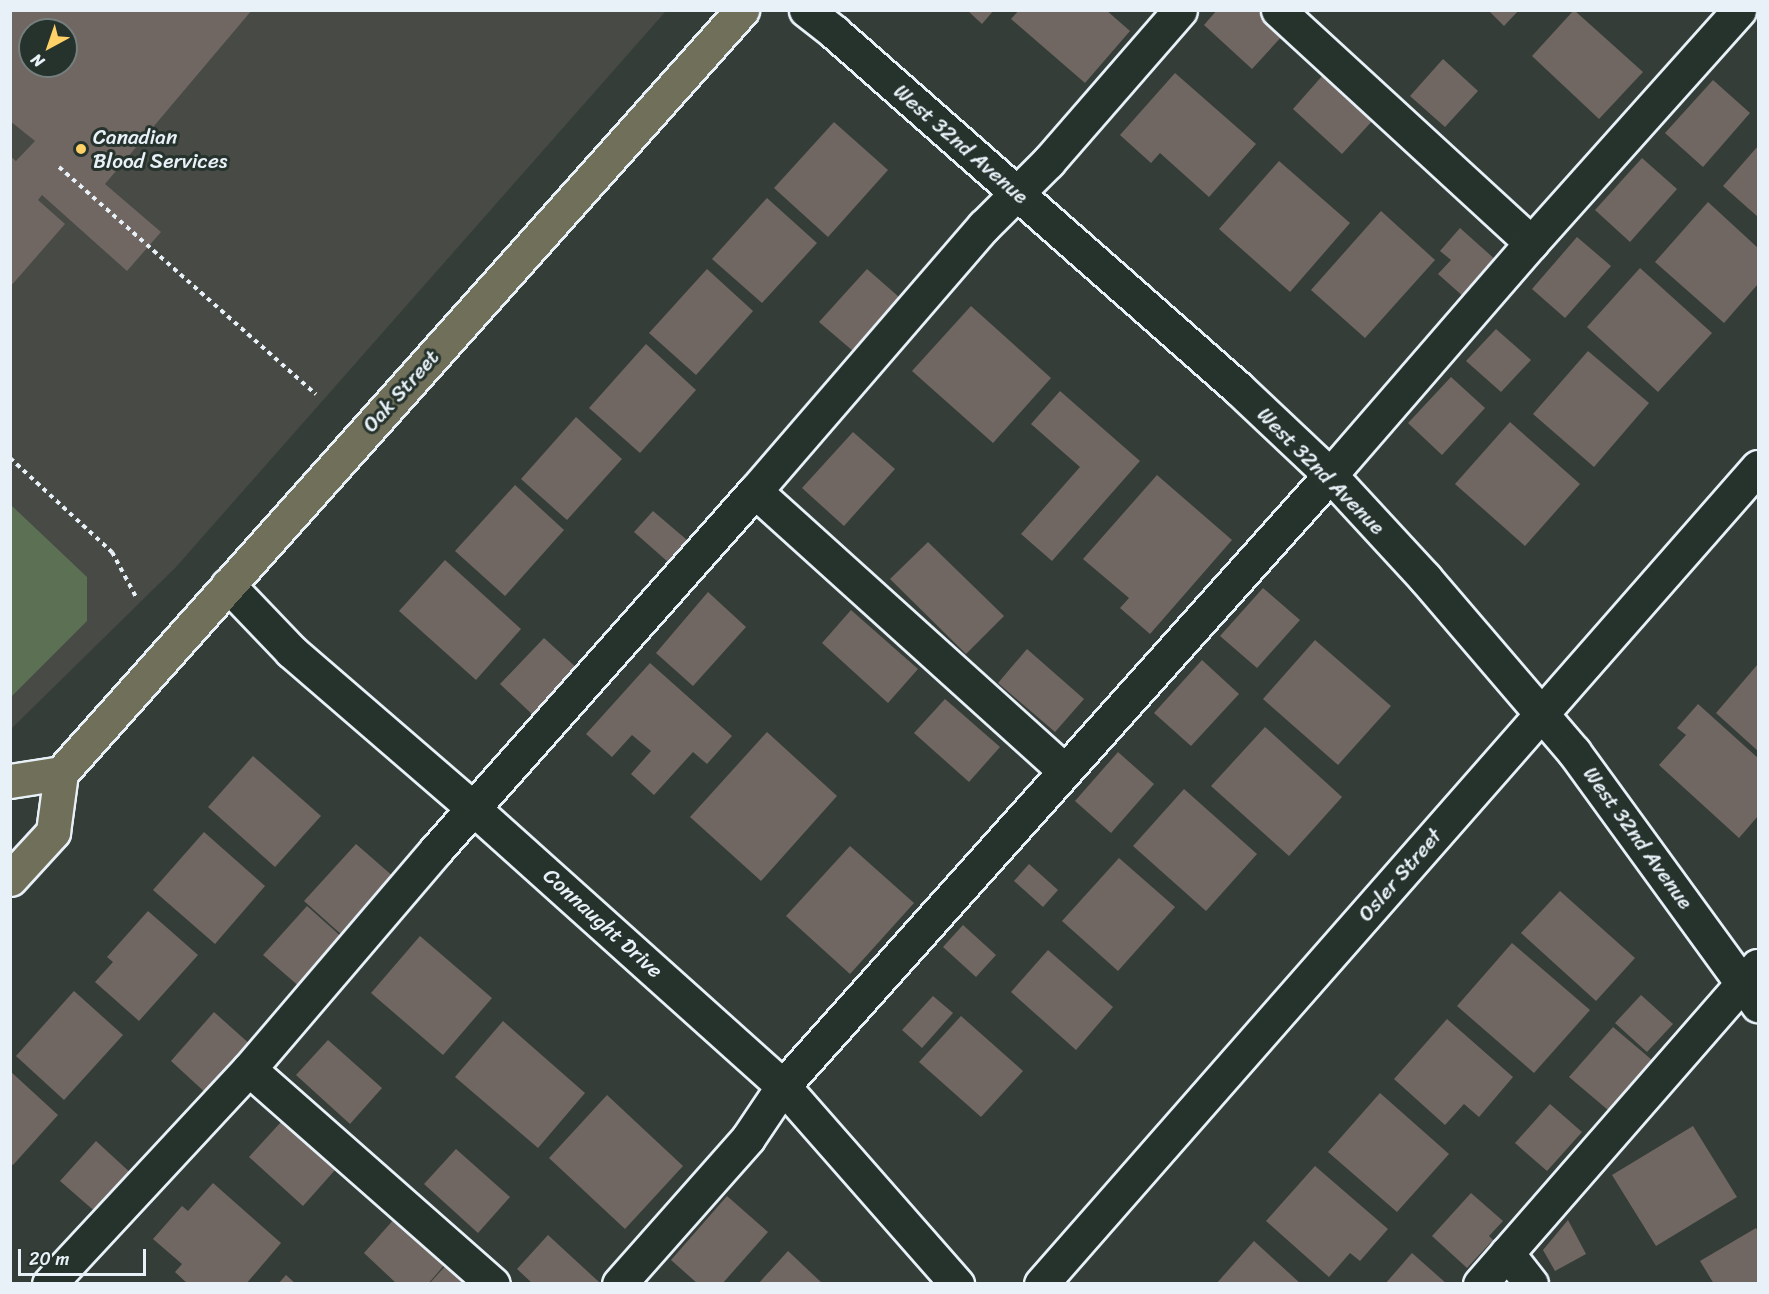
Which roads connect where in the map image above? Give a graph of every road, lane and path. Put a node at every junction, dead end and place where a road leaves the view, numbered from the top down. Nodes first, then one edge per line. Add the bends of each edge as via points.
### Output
1 (742, 10) edge
2 (806, 10) edge
3 (1180, 10) edge
4 (1278, 10) edge
5 (1739, 10) edge
6 (59, 167) dead end
7 (1016, 192) junction
8 (1531, 243) junction
9 (316, 394) dead end
10 (10, 458) edge
11 (1758, 467) edge
12 (1330, 475) junction
13 (755, 491) junction
14 (228, 585) junction
15 (136, 597) dead end
16 (1542, 713) junction
17 (1064, 770) junction
18 (61, 773) junction
19 (10, 781) edge
20 (474, 809) junction
21 (10, 879) edge
22 (1753, 983) edge
23 (249, 1069) junction
24 (783, 1086) junction
25 (1507, 1253) junction
26 (49, 1284) edge
27 (493, 1284) edge
28 (619, 1284) edge
29 (957, 1284) edge
30 (1041, 1284) edge
31 (1480, 1284) edge
32 (1531, 1284) edge

1 - 14 main road, Oak Street
2 - 7 street, West 32nd Avenue
3 - 7 street via 1048,162
4 - 8 street
5 - 8 street
6 - 9 path
7 - 12 street, West 32nd Avenue via 1238,388
7 - 13 street
8 - 12 street
10 - 15 path via 112,552
11 - 16 street, Osler Street
12 - 16 street, West 32nd Avenue
12 - 17 street
13 - 17 street
13 - 20 street
14 - 18 main road, Oak Street
14 - 20 street, Connaught Drive via 291,651
16 - 22 street, West 32nd Avenue
16 - 30 street, Osler Street
17 - 24 street
18 - 19 main road
18 - 21 main road via 53,832
20 - 23 street
20 - 24 street, Connaught Drive
22 - 25 street
23 - 26 street
23 - 27 street
24 - 28 street via 748,1138
24 - 29 street, Connaught Drive
25 - 31 street
25 - 32 street

